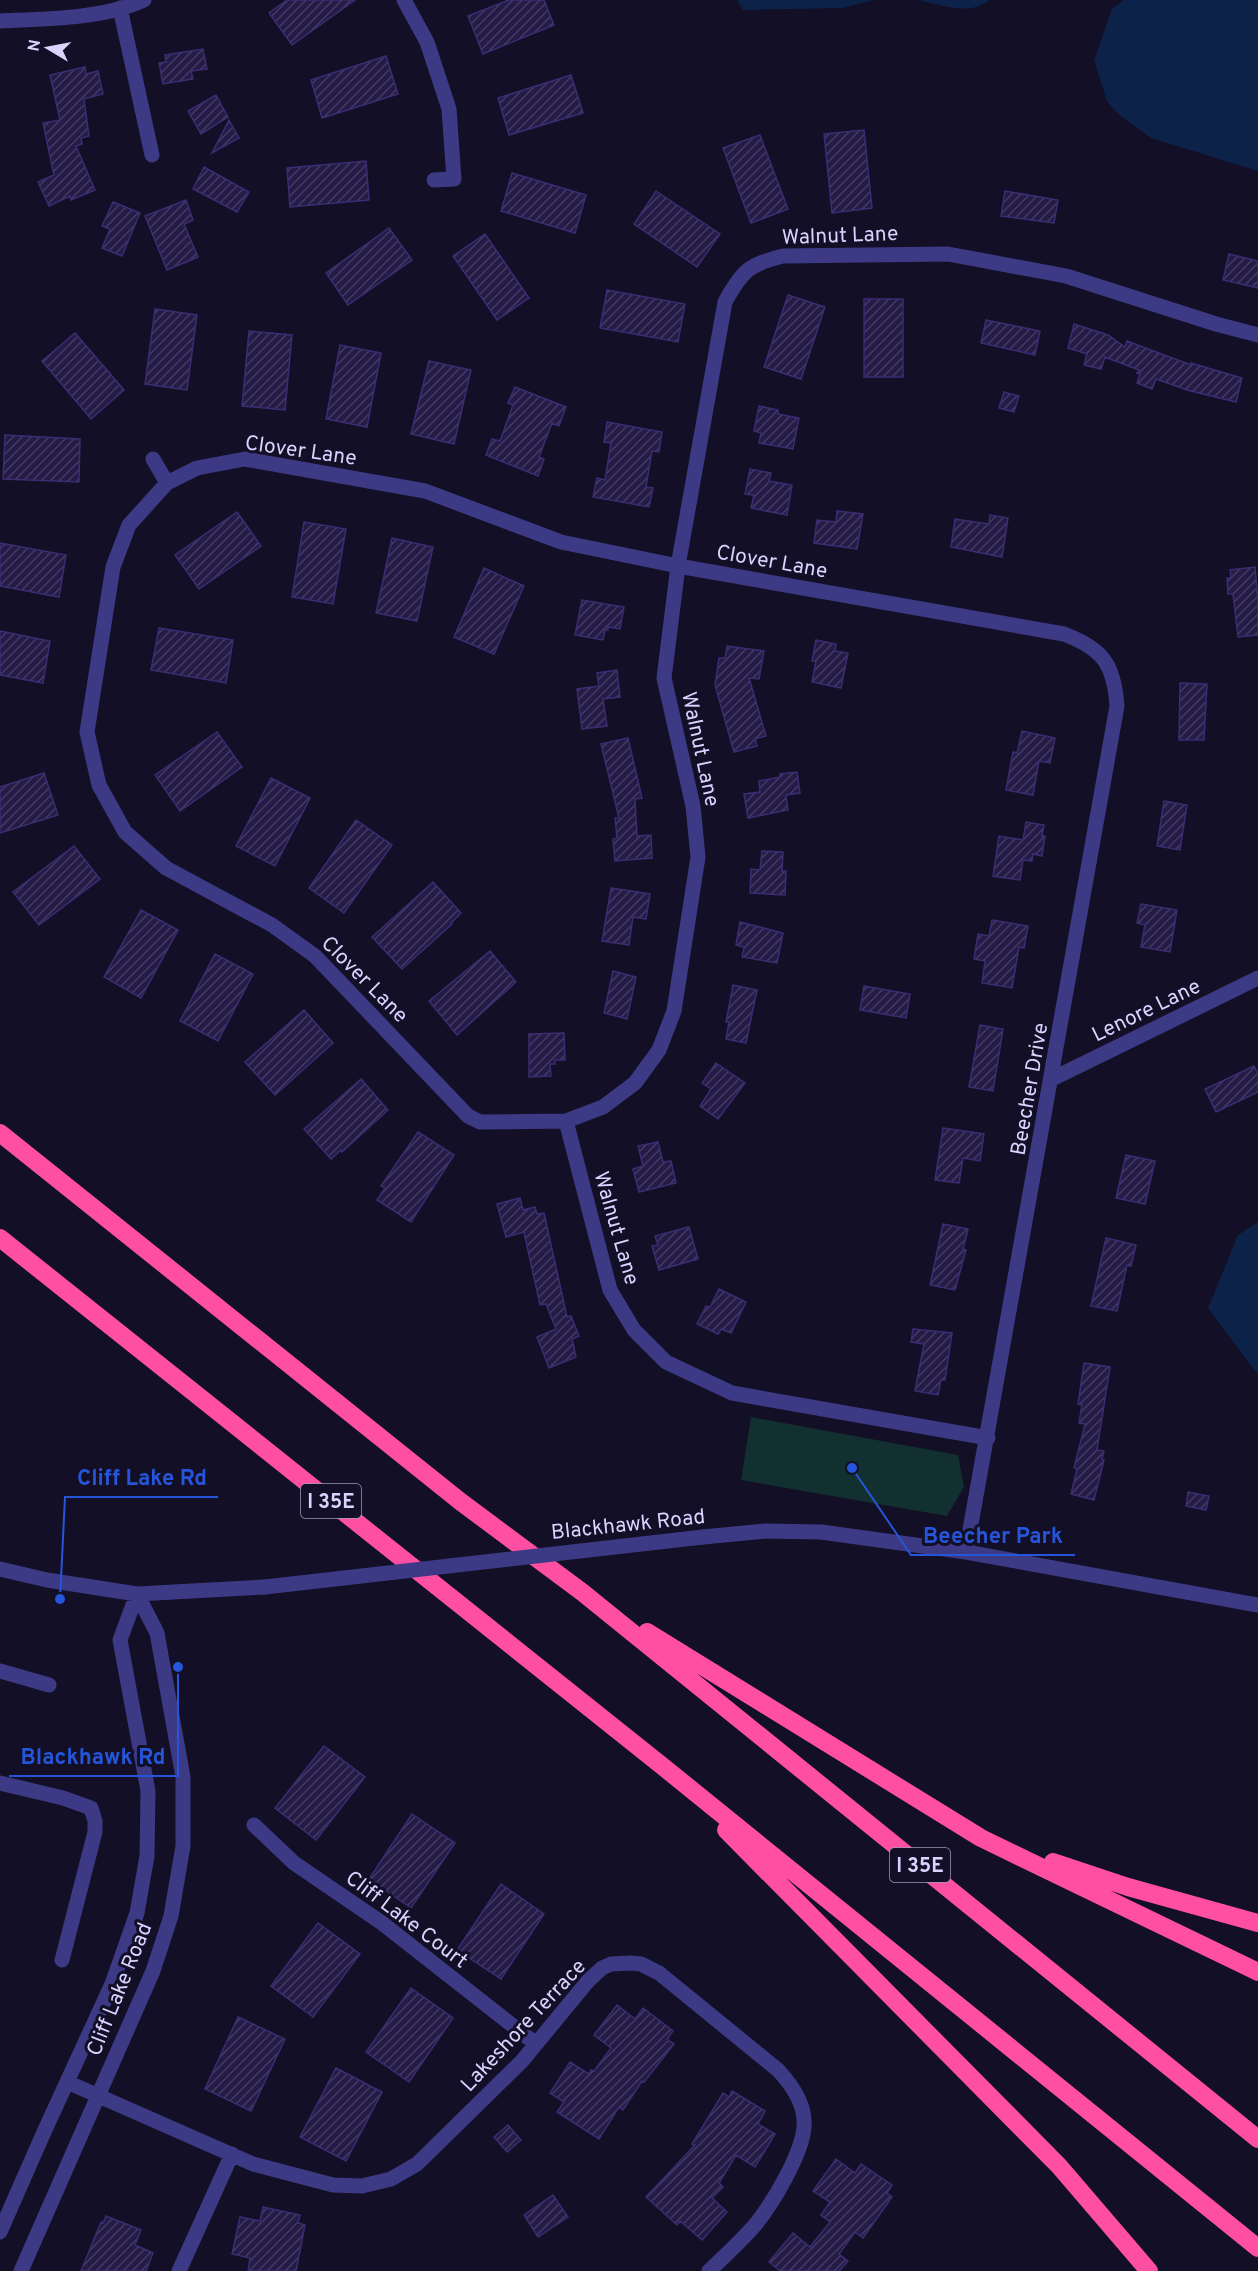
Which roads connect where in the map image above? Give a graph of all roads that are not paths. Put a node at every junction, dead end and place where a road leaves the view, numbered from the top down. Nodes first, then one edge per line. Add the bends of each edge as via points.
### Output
1 (144, 0) edge
2 (404, 0) edge
3 (120, 8) junction
4 (0, 21) edge
5 (152, 155) dead end
6 (434, 180) dead end
7 (1258, 335) edge
8 (153, 459) dead end
9 (167, 483) junction
10 (678, 566) junction
11 (1086, 642) joint
12 (1258, 978) edge
13 (1052, 1079) junction
14 (566, 1121) junction
15 (0, 1133) edge
16 (0, 1238) edge
17 (988, 1438) junction
18 (966, 1552) junction
19 (0, 1569) edge
20 (582, 1592) junction
21 (137, 1594) junction
22 (1258, 1605) edge
23 (0, 1671) edge
24 (50, 1685) dead end
25 (661, 1765) junction
26 (1, 1784) edge
27 (254, 1825) dead end
28 (981, 1838) junction
29 (1258, 1923) edge
30 (62, 1960) dead end
31 (1258, 1972) edge
32 (536, 2044) junction
33 (67, 2082) junction
34 (98, 2096) junction
35 (1258, 2139) edge
36 (232, 2154) junction
37 (0, 2232) edge
38 (1258, 2248) edge
39 (21, 2271) edge
40 (179, 2271) edge
41 (710, 2271) edge
42 (1149, 2271) edge

1 - 3 street
2 - 6 street via 427,42 449,109 454,179
3 - 4 street via 70,18
3 - 5 street
7 - 10 street, Walnut Lane via 1066,276 948,254 783,256 759,262 738,279 725,302
8 - 9 street
9 - 10 street, Clover Lane via 197,468 245,459 426,490 561,542
9 - 14 street, Clover Lane via 129,525 113,567 87,732 99,785 125,832 166,868 272,925 315,956 468,1116 480,1122
10 - 11 street, Clover Lane via 1064,634
10 - 14 street, Walnut Lane via 664,678 693,806 698,857 674,1011 659,1050 635,1083 603,1107
11 - 13 street, Beecher Drive via 1105,660 1115,683 1117,706
12 - 13 street, Lenore Lane
13 - 17 street, Beecher Drive
14 - 17 street, Walnut Lane via 610,1290 634,1330 666,1362 732,1393
15 - 20 highway, I 35E via 461,1502
16 - 25 highway, I 35E
17 - 18 street, Beecher Drive
18 - 21 street, Blackhawk Road, bridge via 821,1532 765,1531 265,1587
18 - 22 street, Blackhawk Road
19 - 21 street, Blackhawk Road
20 - 28 highway
20 - 35 highway, I 35E
21 - 33 street, Cliff Lake Road via 120,1640 148,1791 147,1856 137,1913 112,1984
21 - 34 street, Cliff Lake Road via 157,1633 183,1777 183,1846 171,1916 153,1971
23 - 24 street
25 - 38 highway, I 35E
25 - 42 highway via 1059,2166
26 - 30 street via 90,1808 95,1821
27 - 32 street, Cliff Lake Court via 294,1863 382,1923
28 - 29 highway via 1128,1887
28 - 31 highway
32 - 36 street, Lakeshore Terrace via 417,2164 391,2179 362,2186 333,2185 253,2164
32 - 41 street, Lakeshore Terrace via 594,1974 611,1964 631,1963 658,1973 790,2083 805,2125 794,2161 755,2224
33 - 34 street, Lakeshore Terrace
33 - 37 street, Cliff Lake Road
34 - 36 street, Lakeshore Terrace
34 - 39 street, Cliff Lake Road
36 - 40 street

